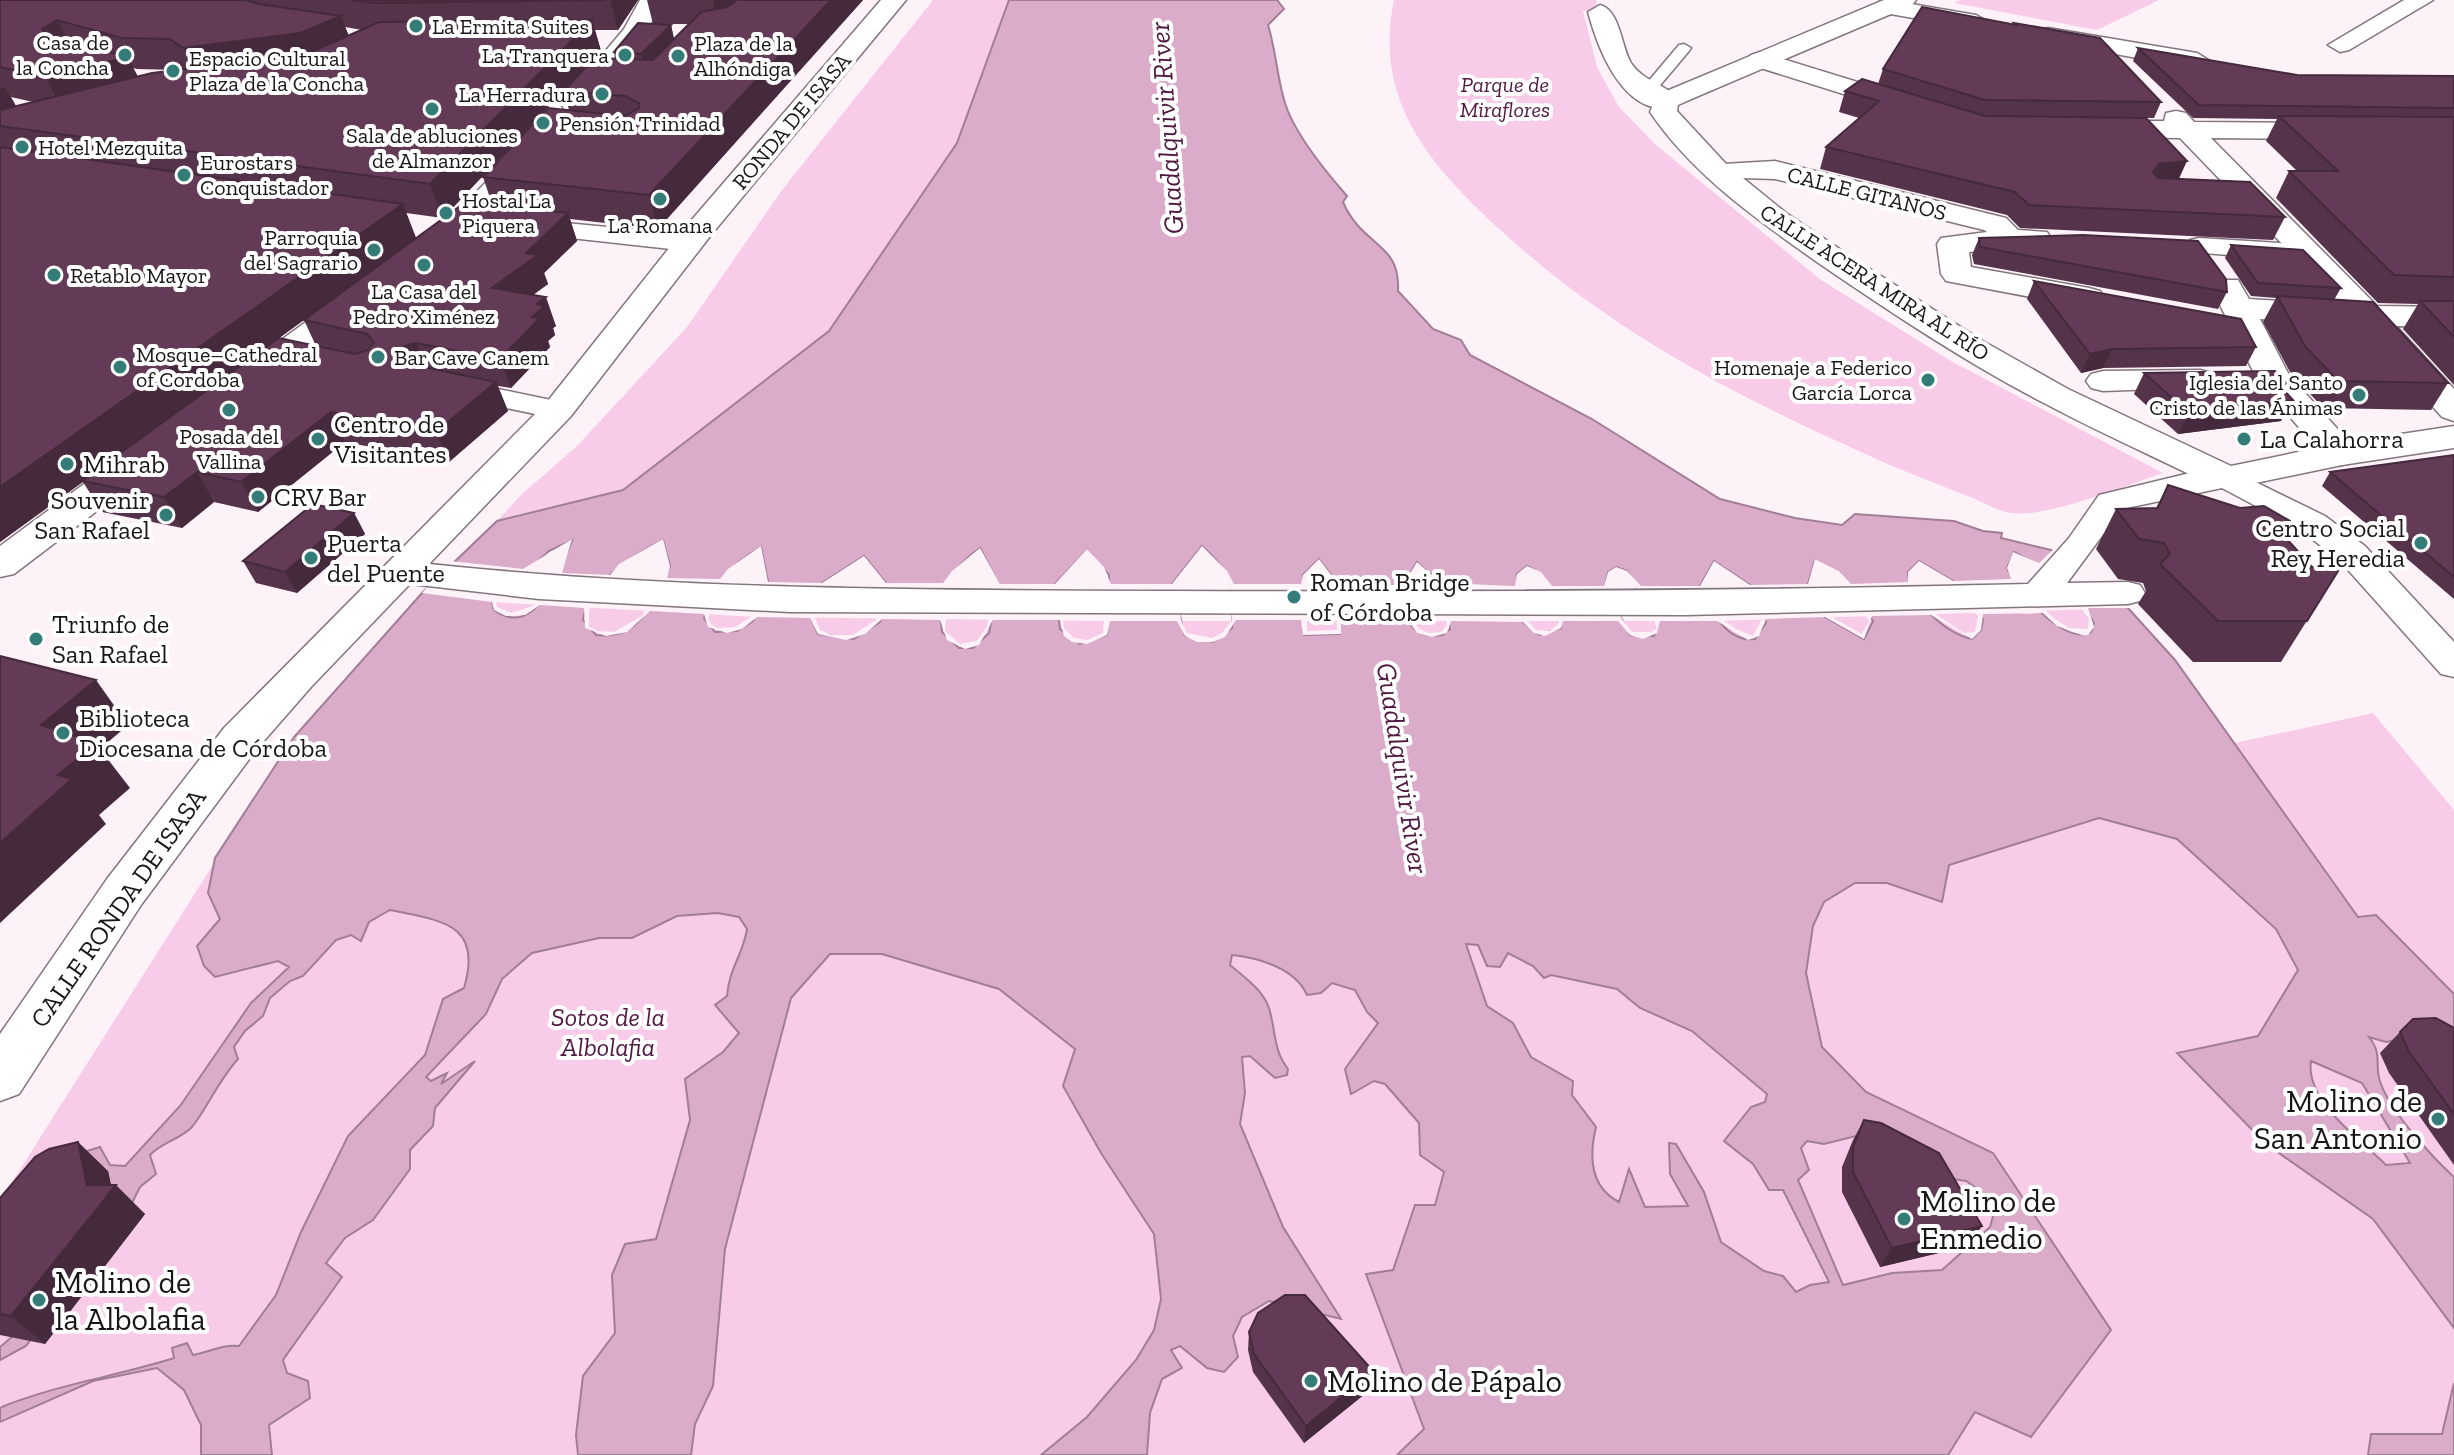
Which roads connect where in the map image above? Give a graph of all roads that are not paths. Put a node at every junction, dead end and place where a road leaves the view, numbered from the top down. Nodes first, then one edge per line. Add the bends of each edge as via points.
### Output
1 (652, 0) edge
2 (894, 0) edge
3 (2421, 0) edge
4 (1896, 4) edge
5 (1600, 12) dead end
6 (2000, 27) edge
7 (2031, 32) edge
8 (2340, 45) dead end
9 (2110, 46) junction
10 (1684, 48) dead end
11 (1760, 60) junction
12 (2215, 64) edge
13 (2130, 75) edge
14 (1656, 97) junction
15 (2153, 97) edge
16 (1933, 114) edge
17 (2067, 128) edge
18 (2187, 130) junction
19 (2454, 132) edge
20 (1717, 171) junction
21 (2220, 194) edge
22 (2251, 194) junction
23 (2011, 238) junction
24 (2064, 238) edge
25 (425, 243) junction
26 (689, 243) junction
27 (2169, 244) edge
28 (2199, 246) junction
29 (2311, 253) junction
30 (2124, 305) edge
31 (2231, 311) junction
32 (2368, 316) junction
33 (2454, 317) edge
34 (283, 354) junction
35 (326, 363) edge
36 (2248, 379) junction
37 (2103, 381) dead end
38 (428, 384) edge
39 (229, 395) edge
40 (540, 406) dead end
41 (2452, 432) edge
42 (166, 441) edge
43 (2342, 454) junction
44 (2227, 478) junction
45 (0, 565) edge
46 (418, 575) junction
47 (2128, 593) dead end
48 (2037, 596) junction
49 (2454, 665) edge
50 (0, 1078) edge

1 - 25 street via 622,53 555,126
2 - 26 street, RONDA DE ISASA
3 - 8 street
4 - 6 street
4 - 11 street
5 - 14 street, CALLE ACERA MIRA AL RÍO via 1613,57 1630,82
7 - 9 street
9 - 12 street
9 - 13 street via 2107,53
10 - 14 lane
11 - 14 street
11 - 16 street
14 - 20 street, CALLE ACERA MIRA AL RÍO via 1663,112
15 - 18 street
17 - 18 street
18 - 19 street via 2286,117
18 - 22 street
20 - 23 street, CALLE GITANOS via 1775,170 1995,224
20 - 44 street, CALLE ACERA MIRA AL RÍO via 1775,219 1969,347 2056,396
21 - 22 street
22 - 29 street
23 - 24 street
23 - 30 street via 1955,259
25 - 26 street
25 - 34 street
26 - 46 street, CALLE RONDA DE ISASA via 559,409
27 - 28 street
28 - 29 street
28 - 31 street
29 - 32 street
31 - 32 street
31 - 36 street
32 - 33 street
32 - 41 street
34 - 35 street
34 - 39 street
36 - 37 street
36 - 43 street
38 - 40 street
41 - 43 street
42 - 45 street
43 - 44 street
44 - 48 street via 2111,502
44 - 49 street via 2313,523 2353,554
46 - 48 street via 554,589 805,601 1686,604
46 - 50 street, CALLE RONDA DE ISASA via 296,677 240,739 124,892
47 - 48 street

